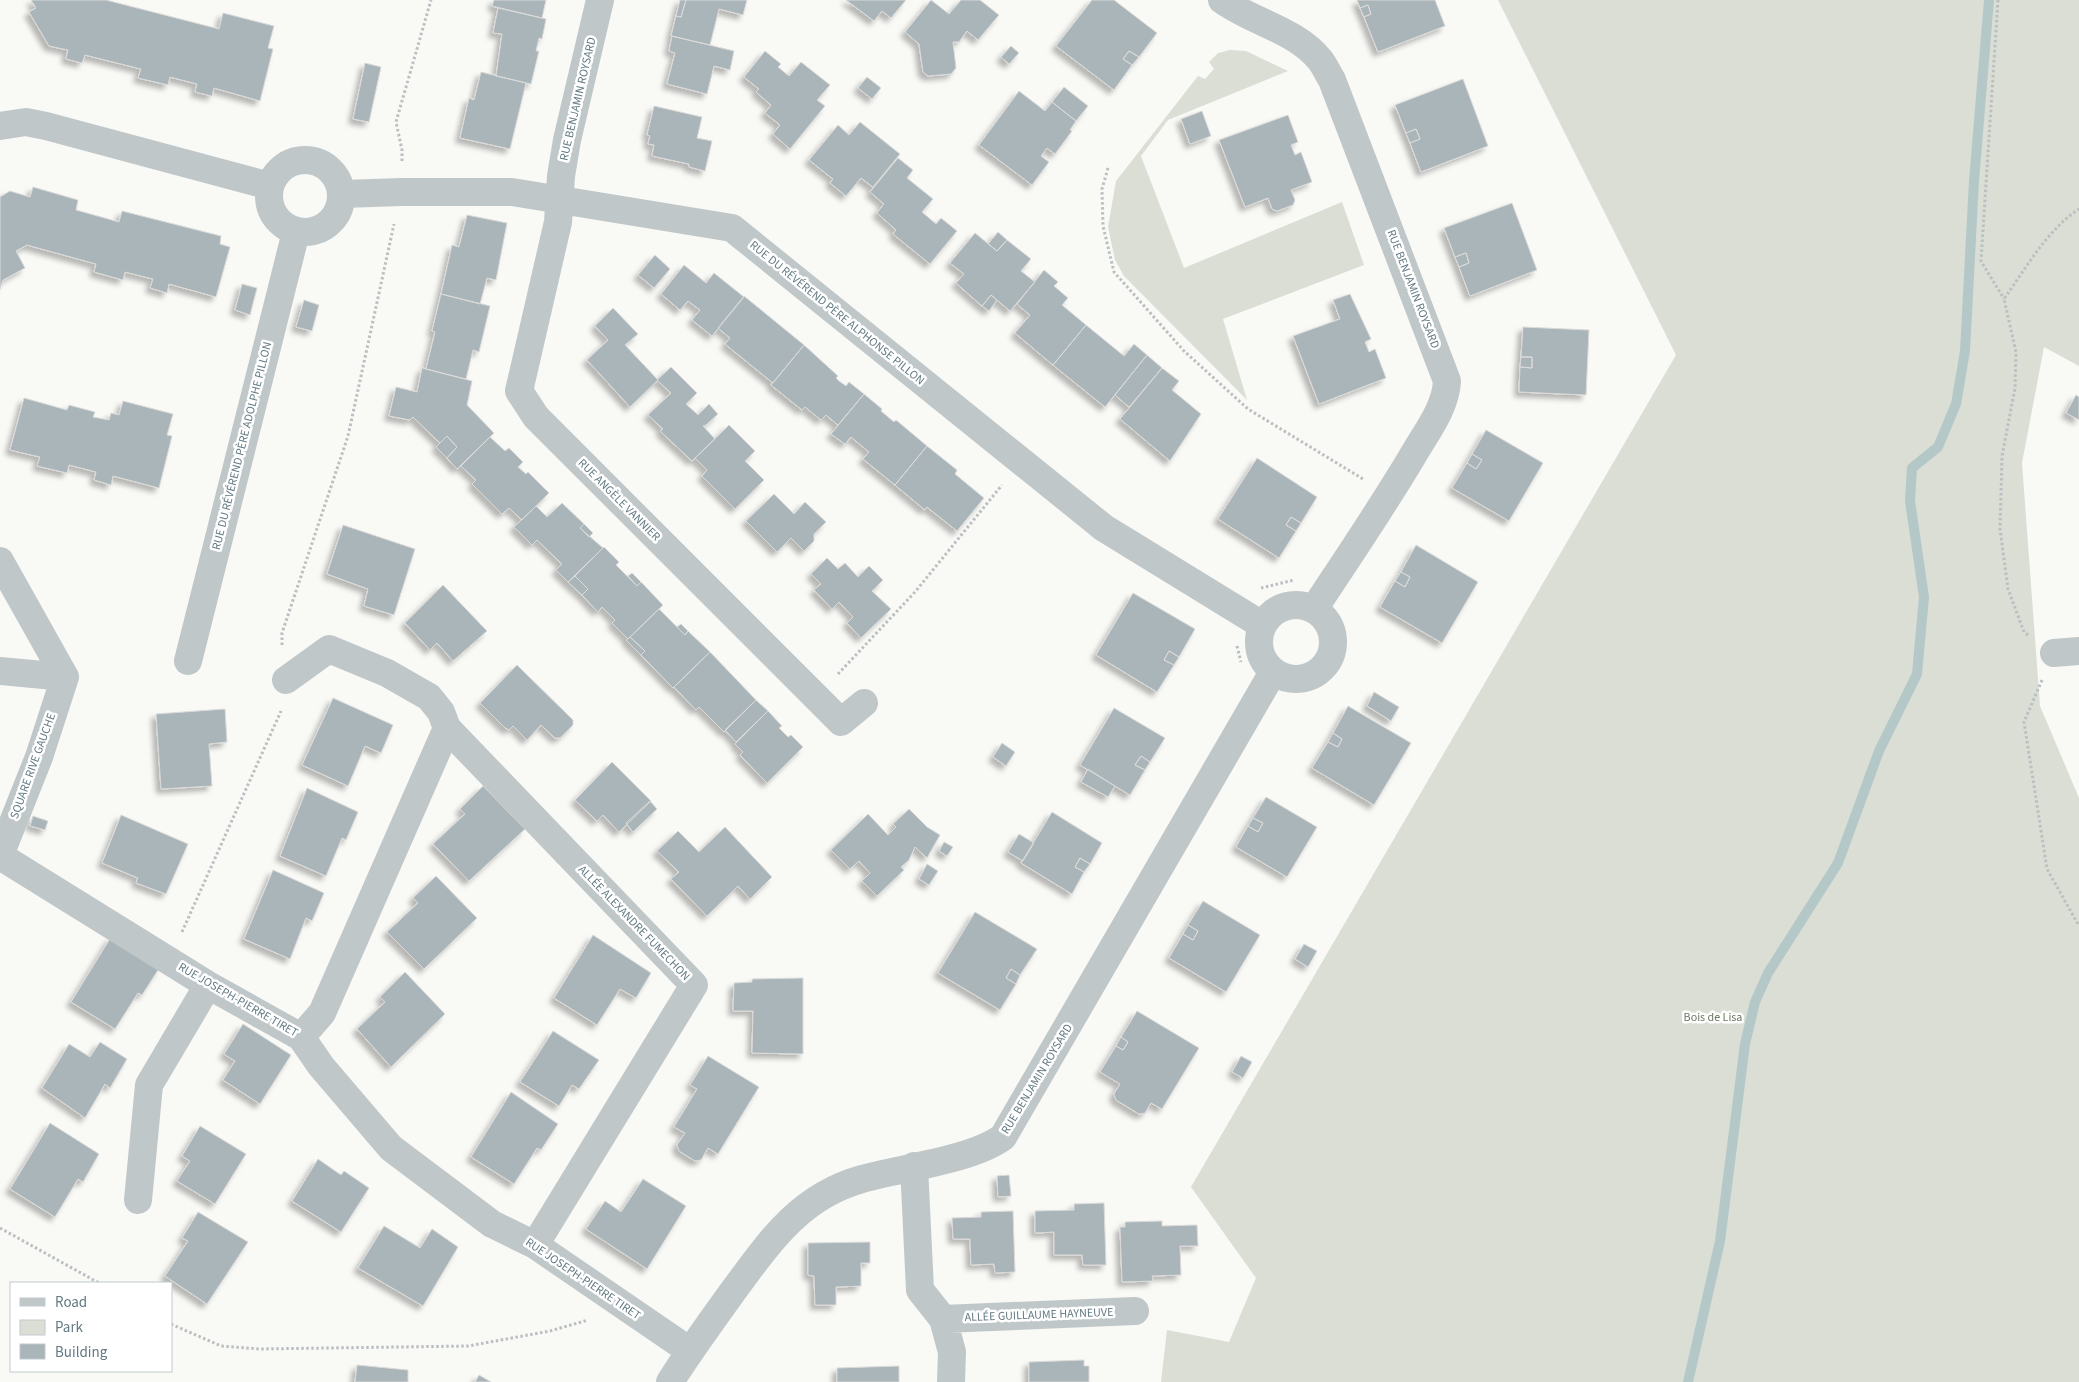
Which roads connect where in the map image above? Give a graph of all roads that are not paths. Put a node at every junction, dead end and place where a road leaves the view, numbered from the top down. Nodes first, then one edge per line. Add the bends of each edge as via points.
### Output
1 (600, 0) edge
2 (1222, 0) edge
3 (0, 126) edge
4 (270, 186) junction
5 (342, 194) junction
6 (560, 199) junction
7 (296, 232) junction
8 (0, 561) edge
9 (1314, 610) junction
10 (1262, 626) junction
11 (188, 661) dead end
12 (0, 671) edge
13 (1273, 672) junction
14 (65, 678) junction
15 (286, 680) road end
16 (864, 703) dead end
17 (447, 728) junction
18 (0, 856) edge
19 (208, 986) junction
20 (301, 1037) junction
21 (914, 1166) junction
22 (138, 1200) dead end
23 (535, 1245) junction
24 (1135, 1311) dead end
25 (943, 1319) junction
26 (690, 1351) junction
27 (670, 1382) edge
28 (951, 1382) edge

1 - 6 street, RUE BENJAMIN ROYSARD via 567,140
2 - 9 street, RUE BENJAMIN ROYSARD via 1288,35 1320,60 1332,80 1447,381 1439,411
3 - 4 street via 26,122 46,126
4 - 5 street via 274,176 291,162 314,160 333,173
4 - 7 street via 268,198 276,219
5 - 6 street, RUE DU RÉVÉREND PÈRE ALPHONSE PILLON via 512,192
5 - 7 street via 341,206 328,224 313,232
6 - 10 street, RUE DU RÉVÉREND PÈRE ALPHONSE PILLON via 732,228 1104,528
6 - 16 street, RUE ANGÈLE VANNIER via 558,222 519,391 536,417 841,722
7 - 11 street, RUE DU RÉVÉREND PÈRE ADOLPHE PILLON
8 - 14 street
9 - 10 street via 1291,605 1279,608
9 - 13 street via 1324,617 1332,633 1332,652 1327,662 1308,677 1284,678
10 - 13 street via 1259,650
12 - 14 street
13 - 21 street, RUE BENJAMIN ROYSARD via 1003,1137 970,1152
14 - 18 street, SQUARE RIVE GAUCHE via 39,757
15 - 17 street, ALLÉE ALEXANDRE FUMECHON via 329,649 387,673 429,697 441,712
17 - 20 street via 322,1014
17 - 23 street, ALLÉE ALEXANDRE FUMECHON via 694,985
18 - 19 street, RUE JOSEPH-PIERRE TIRET
19 - 20 street, RUE JOSEPH-PIERRE TIRET
19 - 22 street via 149,1085
20 - 23 street, RUE JOSEPH-PIERRE TIRET via 390,1148 492,1224
21 - 25 street via 920,1290
21 - 26 street, RUE BENJAMIN ROYSARD via 840,1187 816,1198 796,1214 774,1235
23 - 26 street, RUE JOSEPH-PIERRE TIRET
24 - 25 street, ALLÉE GUILLAUME HAYNEUVE
25 - 28 street via 952,1352
26 - 27 street, RUE BENJAMIN ROYSARD

